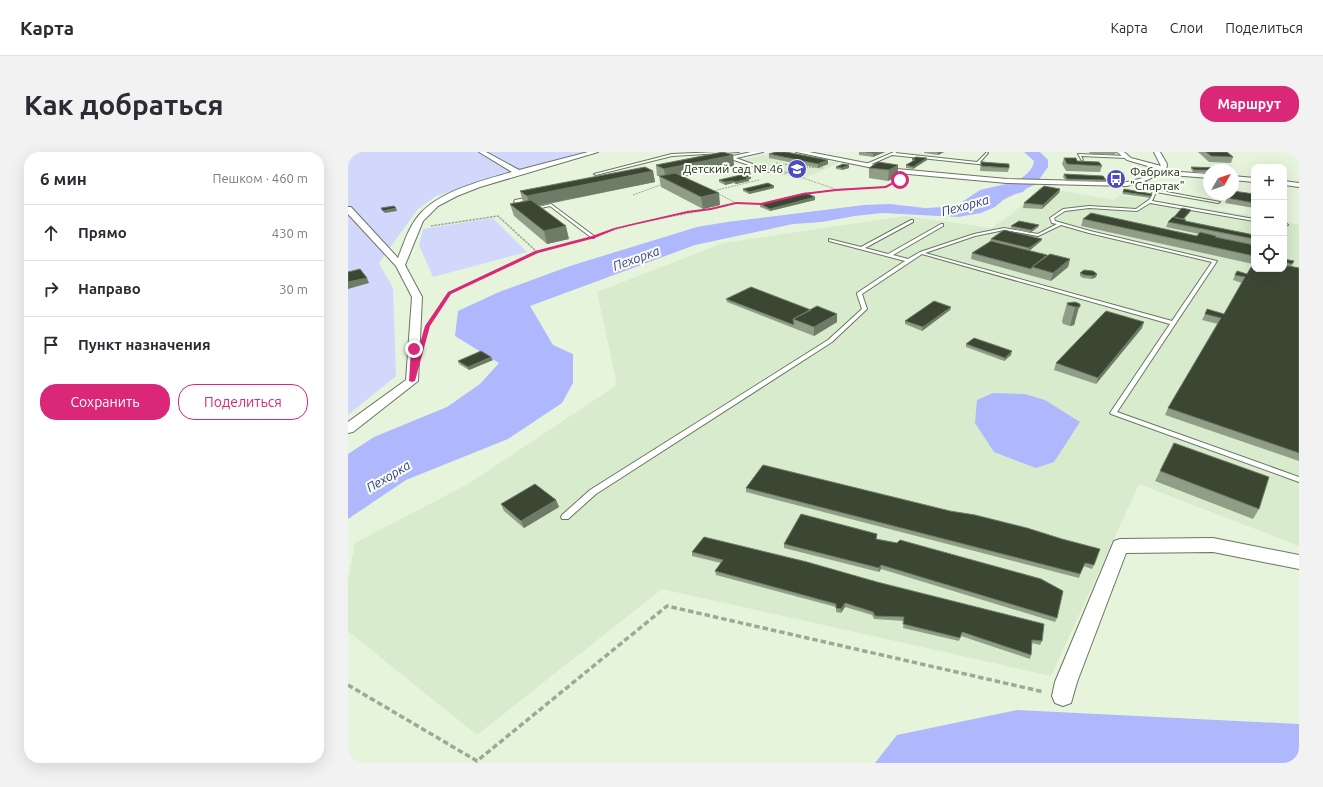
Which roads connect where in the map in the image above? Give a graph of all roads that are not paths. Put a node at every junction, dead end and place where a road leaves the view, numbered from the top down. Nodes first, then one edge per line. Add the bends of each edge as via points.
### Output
1 (482, 152) edge
2 (595, 152) edge
3 (738, 152) edge
4 (760, 152) edge
5 (799, 152) edge
6 (896, 152) edge
7 (1120, 152) edge
8 (1157, 152) edge
9 (987, 153) edge
10 (892, 154) junction
11 (1126, 157) junction
12 (732, 158) junction
13 (1082, 160) edge
14 (708, 163) dead end
15 (978, 163) junction
16 (866, 165) junction
17 (993, 165) edge
18 (1162, 170) junction
19 (770, 171) edge
20 (521, 173) junction
21 (596, 174) dead end
22 (1203, 175) edge
23 (1239, 179) edge
24 (1141, 180) junction
25 (1251, 180) edge
26 (1287, 183) edge
27 (1299, 185) edge
28 (1155, 191) junction
29 (548, 195) edge
30 (1149, 202) junction
31 (1218, 202) dead end
32 (520, 204) edge
33 (348, 209) edge
34 (528, 210) edge
35 (1251, 219) edge
36 (912, 221) dead end
37 (942, 224) dead end
38 (1061, 224) junction
39 (593, 237) road end
40 (830, 240) dead end
41 (861, 248) junction
42 (922, 253) junction
43 (889, 255) junction
44 (909, 261) junction
45 (400, 265) junction
46 (1173, 323) junction
47 (348, 429) edge
48 (1299, 480) edge
49 (565, 517) dead end
50 (1299, 562) edge
51 (1062, 696) road end

1 - 20 street
2 - 20 street
3 - 21 lane via 672,154
4 - 12 street
5 - 16 street
6 - 10 lane
7 - 11 street
8 - 18 street via 1164,164
9 - 15 lane
10 - 15 lane
10 - 16 lane
11 - 13 lane via 1079,155
11 - 18 street
12 - 14 street
12 - 19 lane
15 - 17 lane
16 - 24 street via 897,171 1007,181 1127,184
18 - 22 street
18 - 24 street
20 - 45 street via 460,192 438,202 423,216 415,229
23 - 25 street
24 - 28 lane
26 - 27 street
28 - 30 lane
28 - 31 lane
29 - 32 street
30 - 35 lane
30 - 38 lane via 1137,210 1089,207 1064,210 1052,218 1053,222
33 - 45 street
34 - 39 lane via 551,206
36 - 41 lane
37 - 43 lane
38 - 42 lane via 1038,235 1004,229 974,235
38 - 46 lane via 1215,261
40 - 41 lane
41 - 43 lane
42 - 44 lane
42 - 46 lane
43 - 44 lane
44 - 49 lane via 859,294 866,309 830,341 593,492
45 - 47 street via 417,297 412,381
46 - 48 lane via 1113,413
50 - 51 street via 1213,545 1120,546

